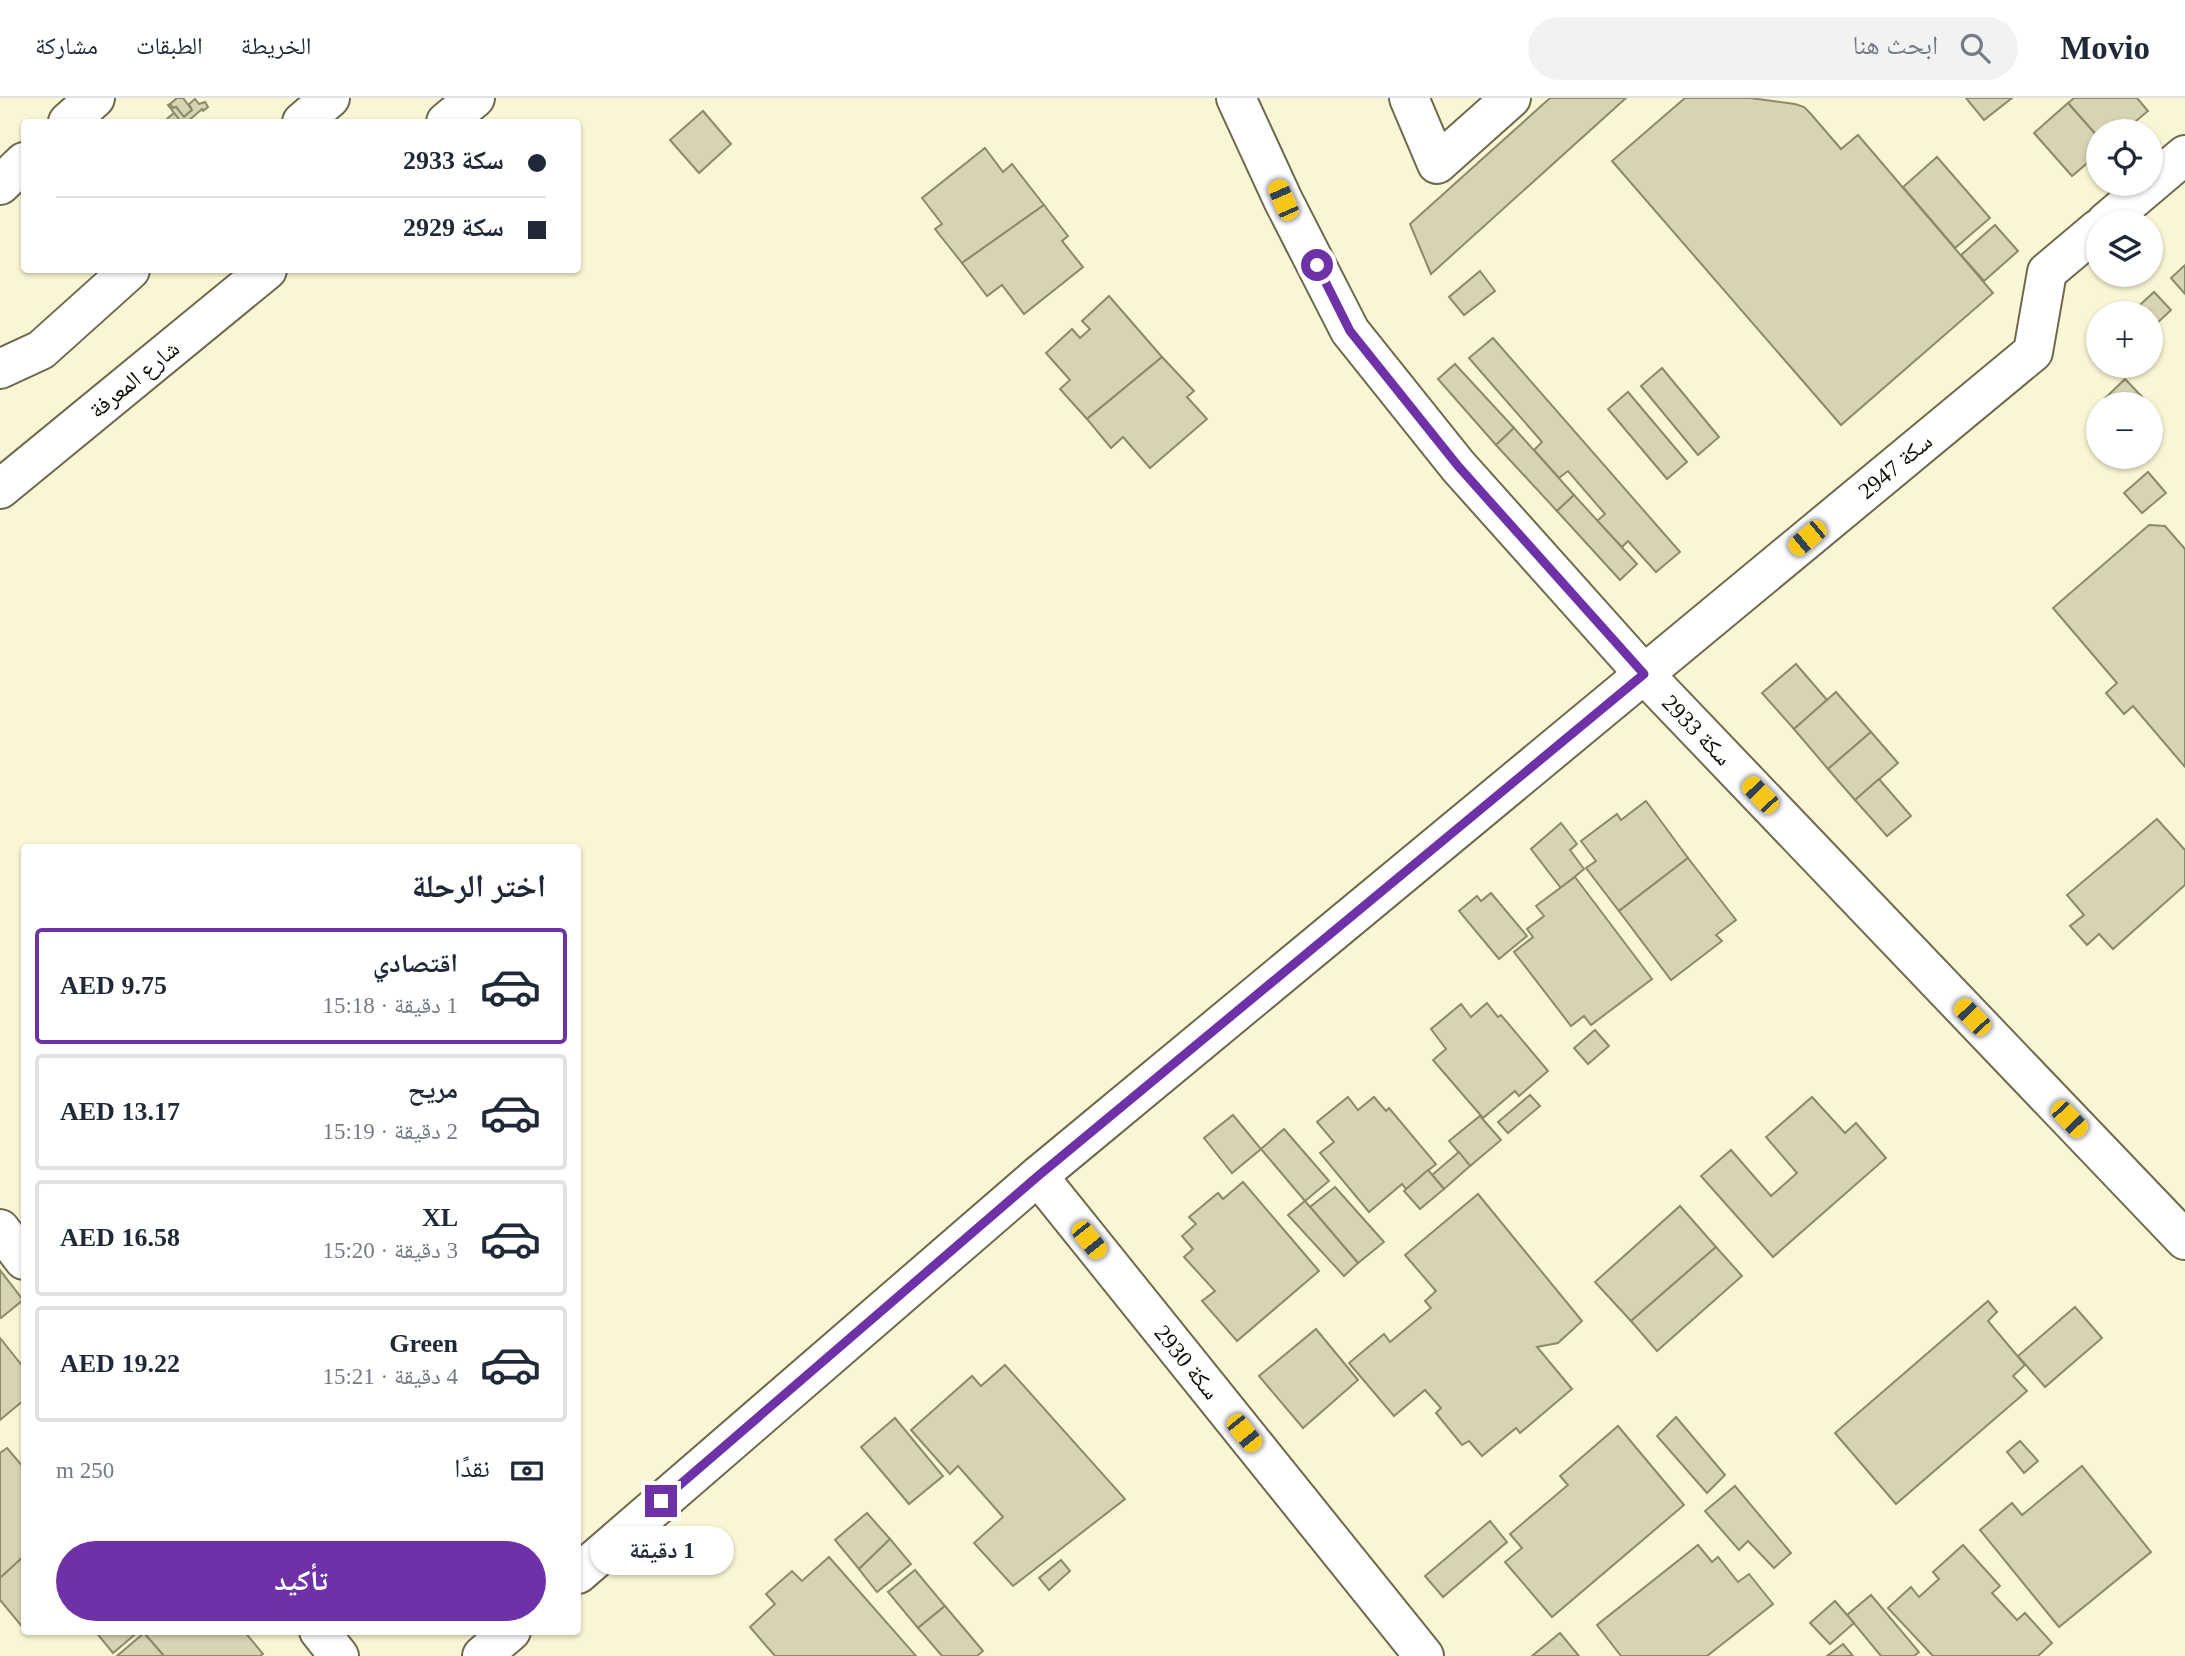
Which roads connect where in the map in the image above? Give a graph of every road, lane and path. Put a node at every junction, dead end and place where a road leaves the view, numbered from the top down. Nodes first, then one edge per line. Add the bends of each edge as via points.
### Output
1 (95, 98) edge
2 (330, 98) edge
3 (475, 98) edge
4 (1236, 98) edge
5 (1409, 98) edge
6 (1511, 98) edge
7 (71, 119) edge
8 (306, 119) edge
9 (450, 119) edge
10 (2185, 155) edge
11 (21, 165) edge
12 (0, 185) edge
13 (2120, 210) edge
14 (2086, 239) edge
15 (127, 273) edge
16 (263, 273) edge
17 (0, 369) edge
18 (0, 489) edge
19 (1644, 674) junction
20 (1038, 1176) junction
21 (0, 1230) edge
22 (2185, 1240) edge
23 (21, 1256) edge
24 (581, 1571) edge
25 (322, 1635) edge
26 (506, 1635) edge
27 (1415, 1653) edge
28 (339, 1656) edge
29 (482, 1656) edge

1 - 7 street
2 - 8 street
3 - 9 street
4 - 19 street, سكة 2933 via 1350,331 1458,466
5 - 6 street via 1437,164
10 - 13 street
11 - 12 street
14 - 19 street, سكة 2947 via 2047,272 2033,352
15 - 17 street via 41,351
16 - 18 street, شارع المعرفة
19 - 20 street, سكة 2947
19 - 22 street, سكة 2933
20 - 24 street, سكة 2947
20 - 27 street, سكة 2930
21 - 23 street
25 - 28 street
26 - 29 street

